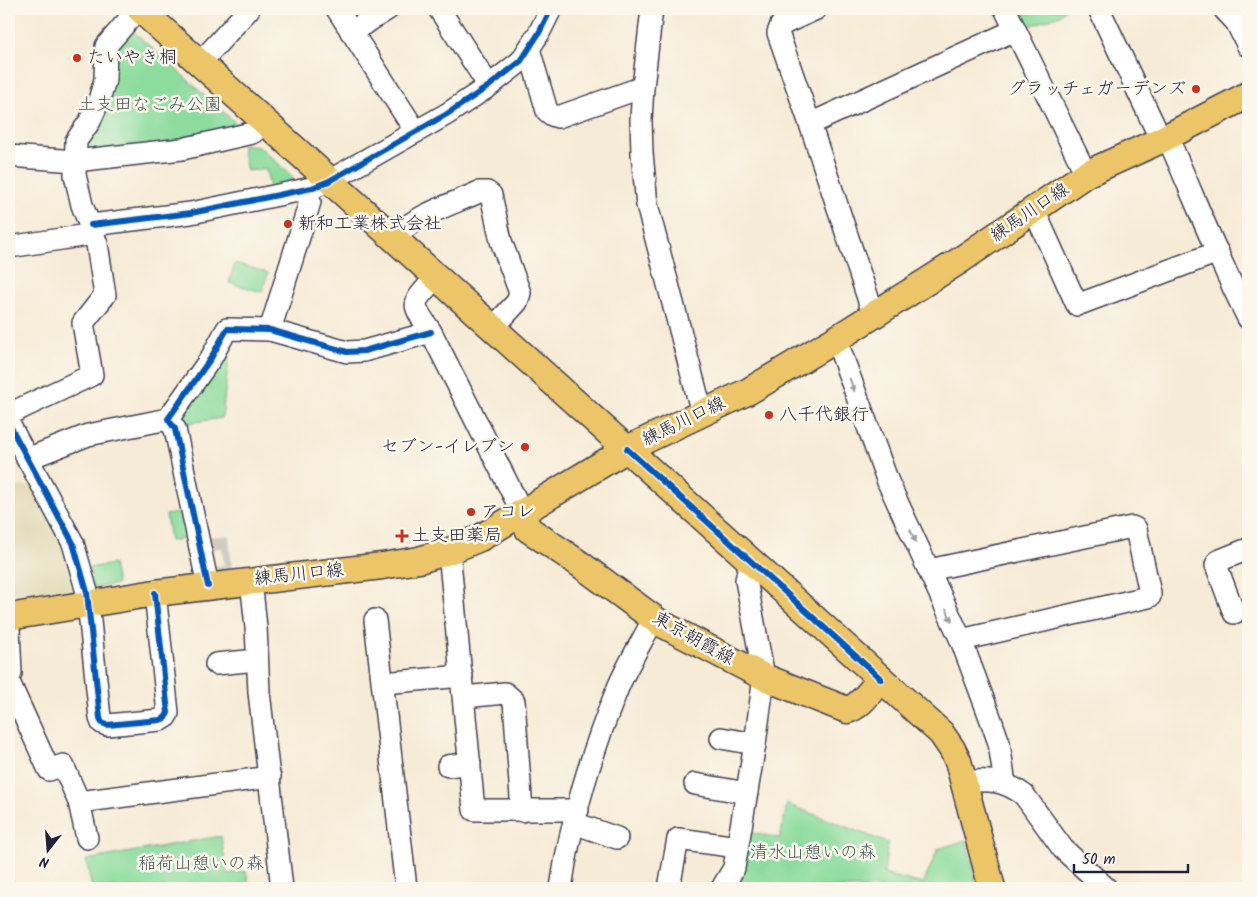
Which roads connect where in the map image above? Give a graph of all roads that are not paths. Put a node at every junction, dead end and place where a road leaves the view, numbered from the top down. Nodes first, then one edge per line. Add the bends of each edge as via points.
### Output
1 (139, 9) edge
2 (249, 9) edge
3 (337, 9) edge
4 (388, 9) edge
5 (439, 9) edge
6 (551, 9) edge
7 (652, 9) edge
8 (816, 9) edge
9 (1005, 9) edge
10 (1099, 9) edge
11 (1224, 9) edge
12 (1015, 30) junction
13 (352, 32) junction
14 (1248, 46) edge
15 (529, 49) junction
16 (200, 63) junction
17 (489, 86) junction
18 (643, 87) junction
19 (1248, 95) edge
20 (266, 124) junction
21 (810, 124) junction
22 (416, 132) junction
23 (1164, 138) junction
24 (9, 156) edge
25 (75, 161) junction
26 (1086, 174) junction
27 (318, 185) junction
28 (1034, 210) junction
29 (92, 229) junction
30 (394, 238) junction
31 (9, 247) edge
32 (1218, 252) junction
33 (436, 277) junction
34 (874, 316) junction
35 (1248, 318) edge
36 (494, 328) junction
37 (270, 330) junction
38 (431, 332) junction
39 (836, 339) junction
40 (702, 413) junction
41 (9, 414) edge
42 (168, 418) junction
43 (16, 442) edge
44 (627, 449) junction
45 (522, 512) junction
46 (1248, 548) edge
47 (449, 551) junction
48 (750, 562) junction
49 (929, 570) junction
50 (252, 580) junction
51 (208, 586) junction
52 (155, 593) junction
53 (88, 603) junction
54 (1234, 613) dead end
55 (9, 617) edge
56 (654, 618) junction
57 (375, 620) dead end
58 (9, 629) edge
59 (960, 640) junction
60 (257, 660) junction
61 (216, 664) dead end
62 (764, 678) junction
63 (881, 679) junction
64 (9, 680) edge
65 (383, 683) junction
66 (463, 686) junction
67 (721, 738) dead end
68 (756, 744) junction
69 (470, 763) junction
70 (448, 766) dead end
71 (270, 777) junction
72 (964, 782) junction
73 (695, 784) dead end
74 (1004, 784) junction
75 (747, 793) junction
76 (79, 802) junction
77 (522, 811) junction
78 (576, 817) junction
79 (87, 838) dead end
80 (616, 838) dead end
81 (738, 847) junction
82 (282, 888) edge
83 (406, 888) edge
84 (561, 888) edge
85 (669, 888) edge
86 (722, 888) edge
87 (992, 888) edge
88 (1106, 888) edge

1 - 16 main road
1 - 25 street via 106,46 105,80 90,121 76,141
2 - 16 street
3 - 13 street
4 - 13 street
5 - 17 street
6 - 15 street
7 - 18 street
8 - 21 street via 781,25 778,33
9 - 12 street
10 - 23 street
11 - 14 street via 1236,22
12 - 21 street
12 - 26 street
13 - 22 street
15 - 17 street via 521,61
15 - 18 street via 547,111 552,115 558,116
16 - 20 main road
17 - 22 street
18 - 40 street via 642,153 647,205
19 - 23 main road, 練馬川口線
20 - 25 street via 252,133 182,149
20 - 27 main road
21 - 34 street
22 - 27 street
23 - 26 main road, 練馬川口線
23 - 32 street
24 - 25 street
25 - 29 street via 82,205
26 - 28 main road, 練馬川口線
27 - 29 street via 191,213
27 - 30 main road
27 - 37 street
28 - 32 street via 1077,306
28 - 34 main road, 練馬川口線
29 - 31 street
29 - 41 street via 105,295 83,323 92,375
30 - 33 main road
30 - 36 street via 416,221 479,192 492,195 501,241 520,293 520,298
32 - 35 street
33 - 36 main road
33 - 38 street via 415,303
34 - 39 main road, 練馬川口線
36 - 44 main road
37 - 38 street via 347,352 364,351
37 - 42 street via 227,328 211,358
38 - 45 street
39 - 40 main road, 練馬川口線 via 749,391
39 -> 49 street via 888,482
40 - 44 main road, 練馬川口線
42 - 43 street via 88,435
42 - 51 street via 175,429
43 - 53 street via 74,543
44 - 45 main road, 練馬川口線
44 - 48 main road
45 - 47 main road, 練馬川口線 via 480,538
45 - 56 main road, 東京朝霞線 via 528,529
46 - 54 street via 1218,561 1216,565
47 - 50 main road, 練馬川口線 via 382,566
47 - 66 street
48 - 62 street via 746,580
48 - 63 main road
49 -> 59 street
49 - 59 street via 1132,527 1136,529 1150,593 1148,598
50 - 51 main road, 練馬川口線
50 - 60 street
51 - 52 main road, 練馬川口線
52 - 53 main road, 練馬川口線
52 - 53 street via 168,713 160,720 102,723
53 - 55 main road, 練馬川口線
56 - 62 main road, 東京朝霞線
56 - 78 street via 617,688
57 - 65 street
58 - 64 street
59 - 74 street via 999,743
60 - 61 street
60 - 71 street
62 - 63 main road, 東京朝霞線 via 848,710 857,705
62 - 68 street
63 - 72 main road via 941,734 958,761
64 - 76 street via 49,770 63,765
65 - 66 street
65 - 83 street
66 - 69 street
66 - 77 street via 505,693 514,701
67 - 68 street
68 - 75 street
69 - 70 street
69 - 77 street via 474,810
71 - 76 street
71 - 82 street
72 - 74 street via 984,780
72 - 87 main road
73 - 75 street
74 - 88 street via 1024,795 1063,849
75 - 81 street
76 - 79 street
77 - 78 street
78 - 80 street
78 - 84 street via 565,856
81 - 85 street via 678,839
81 - 86 street via 734,868

